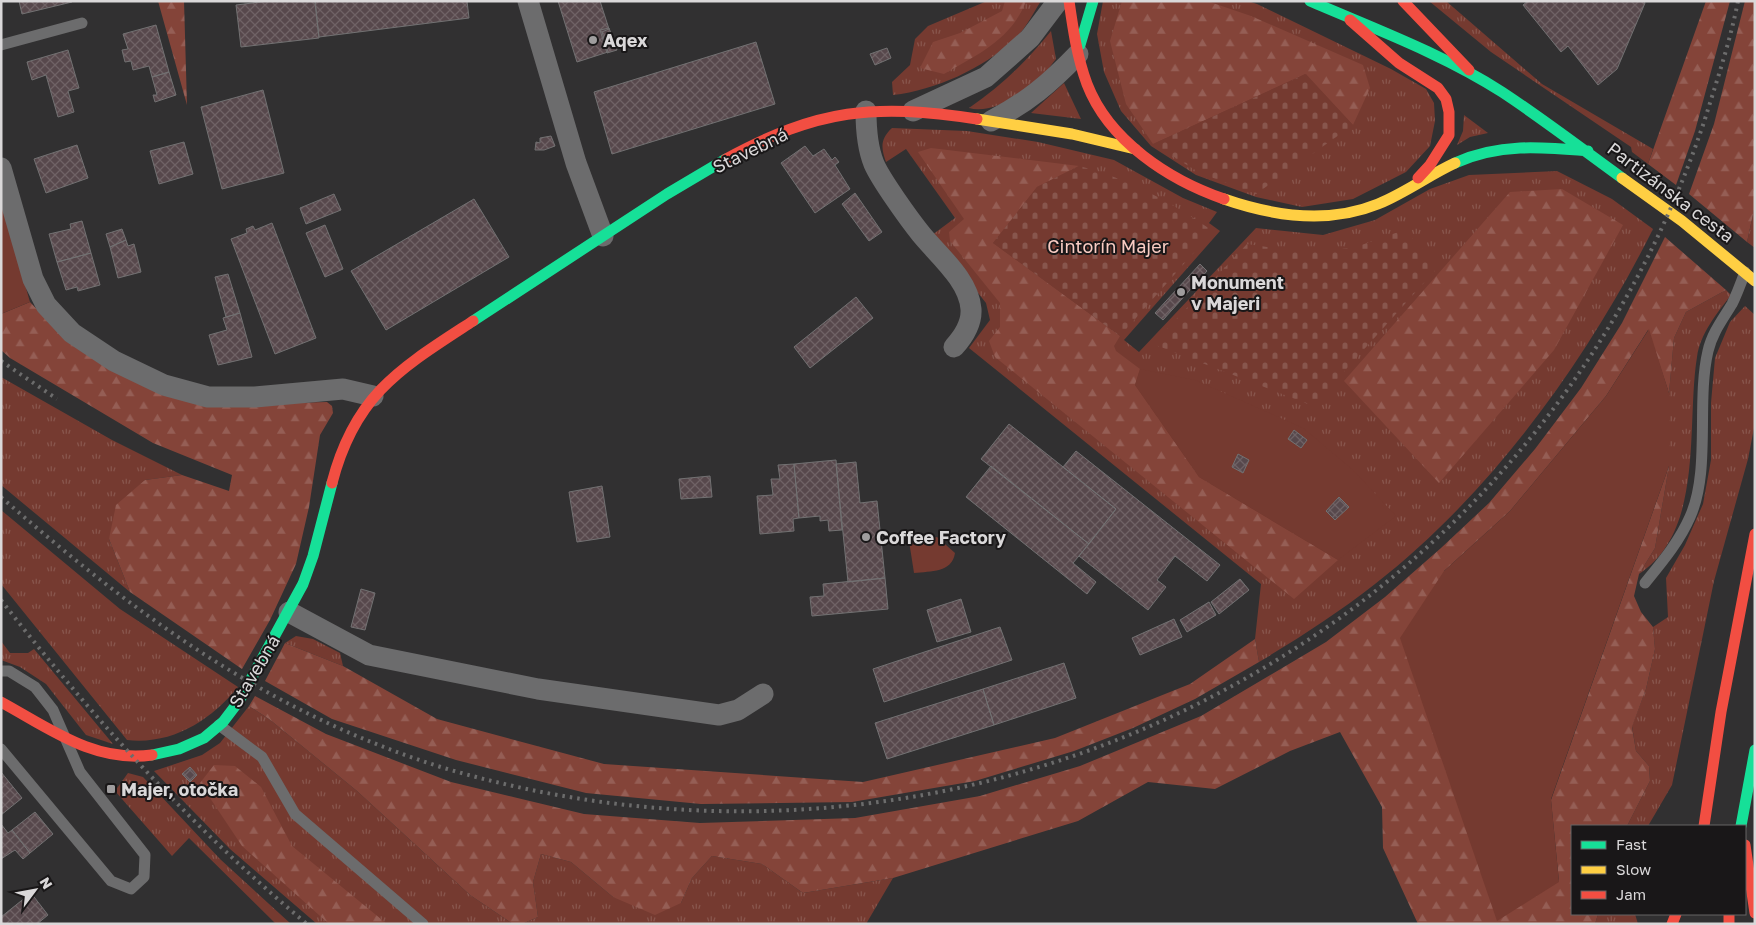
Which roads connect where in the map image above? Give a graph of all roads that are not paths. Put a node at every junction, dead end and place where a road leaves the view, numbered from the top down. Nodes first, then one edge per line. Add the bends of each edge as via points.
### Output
1 (528, 1) edge
2 (1058, 1) edge
3 (1069, 1) edge
4 (1092, 1) edge
5 (1310, 1) edge
6 (1403, 1) edge
7 (1346, 17) junction
8 (82, 23) dead end
9 (1, 45) edge
10 (1078, 54) junction
11 (1472, 73) junction
12 (866, 111) junction
13 (913, 111) junction
14 (992, 121) junction
15 (1135, 149) junction
16 (1588, 151) junction
17 (1, 168) edge
18 (1412, 185) junction
19 (603, 236) junction
20 (1747, 274) edge
21 (954, 346) dead end
22 (373, 396) junction
23 (1755, 534) edge
24 (1645, 583) dead end
25 (289, 612) junction
26 (1, 671) edge
27 (763, 694) dead end
28 (1, 702) edge
29 (219, 725) junction
30 (64, 736) junction
31 (1, 749) edge
32 (1755, 750) edge
33 (1704, 825) edge
34 (1742, 825) edge
35 (1746, 852) edge
36 (1755, 913) edge
37 (423, 924) edge

1 - 19 street via 576,162
2 - 13 street, Stavebná via 1030,38 986,77
3 - 10 main road, Partizánska cesta
4 - 10 main road
5 - 7 main road
6 - 11 main road, Partizánska cesta
7 - 11 main road
7 - 18 main road, Partizánska cesta via 1399,63 1438,88 1446,99 1450,112 1449,135 1430,165
8 - 9 lane
10 - 14 street via 1047,86
10 - 15 main road, Partizánska cesta via 1099,109
11 - 16 main road, Partizánska cesta
12 - 13 main road, Stavebná
12 - 19 main road, Stavebná via 823,117 779,134 676,188
12 - 21 street via 866,138 874,165 919,232 961,282 969,298 969,325
13 - 14 main road, Stavebná
14 - 15 main road, Stavebná via 1096,137
15 - 18 main road, Partizánska cesta via 1166,171 1207,192 1279,214 1312,218 1347,213 1380,203
16 - 18 main road, Partizánska cesta via 1518,146 1470,156
16 - 20 main road, Partizánska cesta
17 - 22 street via 33,279 46,305 72,333 114,361 164,385 208,397 255,397 342,389
19 - 22 main road, Stavebná via 441,342
20 - 24 lane via 1716,327 1708,350 1698,487 1690,516 1672,550
22 - 25 main road, Stavebná via 356,420 339,456 306,576
23 - 33 main road via 1721,712
25 - 27 street via 370,655 538,689 719,715 738,710
25 - 29 main road, Stavebná via 242,698
26 - 30 lane via 9,671 35,687 53,710
28 - 30 main road, Stavebná
29 - 30 main road, Stavebná via 198,741 175,750 133,757 90,750
29 - 37 lane via 262,757 295,814
30 - 31 lane via 80,772 145,855 144,877 131,889 111,882
32 - 34 main road
35 - 36 main road

